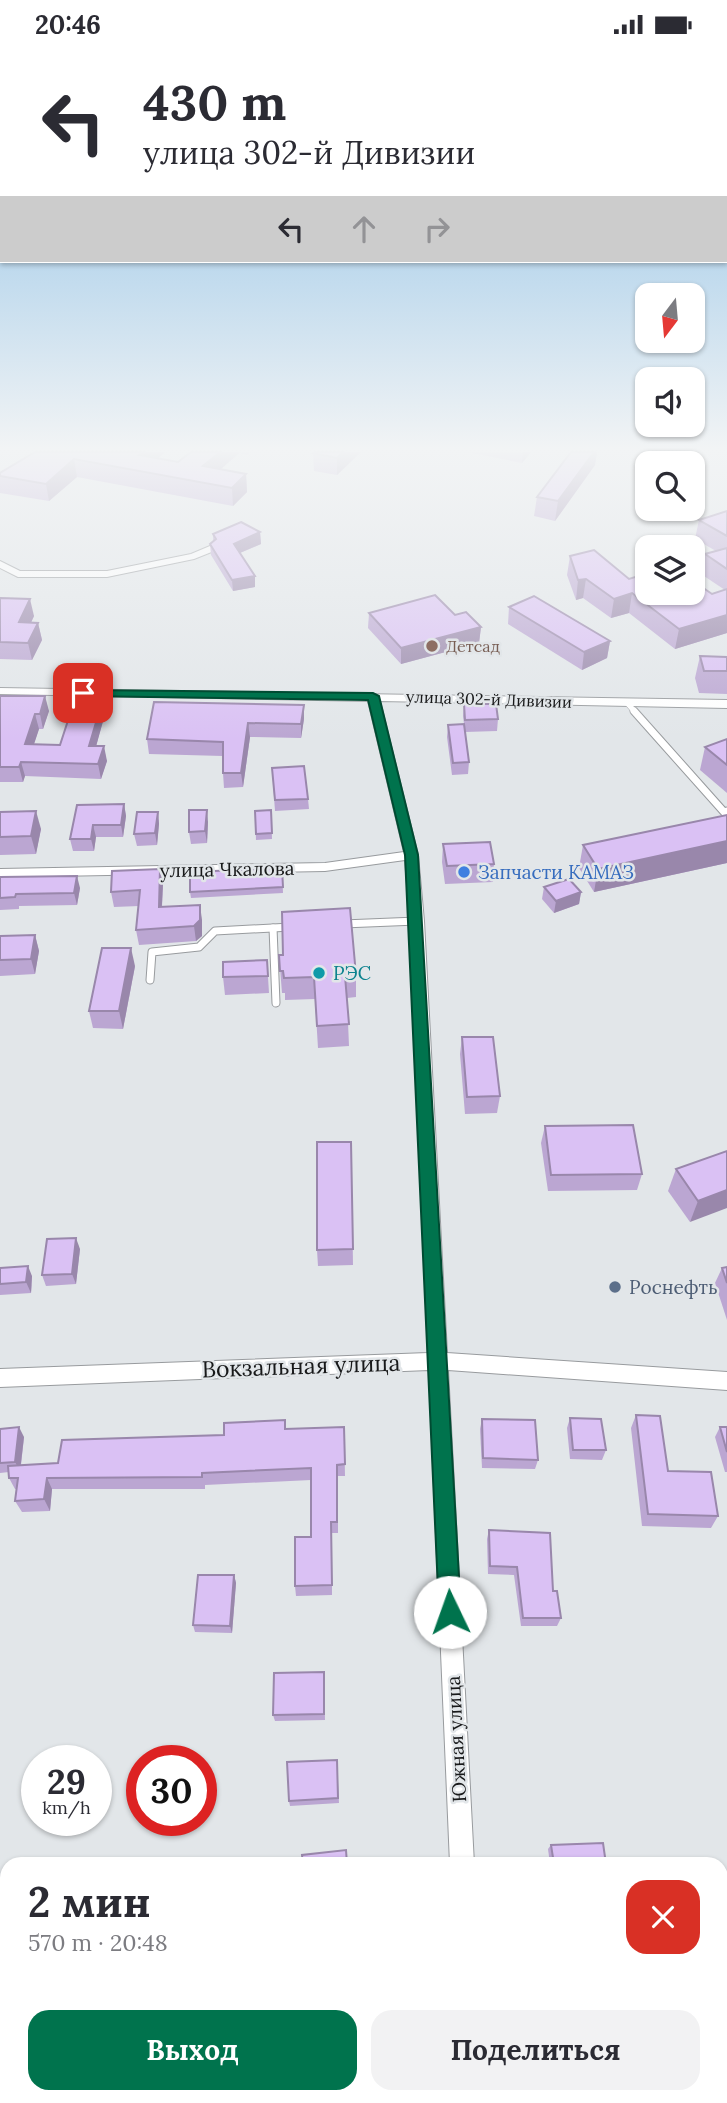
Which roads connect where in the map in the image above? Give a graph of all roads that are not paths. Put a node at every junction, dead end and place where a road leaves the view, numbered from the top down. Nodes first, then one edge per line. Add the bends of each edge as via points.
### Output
1 (210, 549) edge
2 (0, 564) edge
3 (0, 691) edge
4 (373, 696) junction
5 (627, 703) junction
6 (727, 704) edge
7 (727, 811) edge
8 (411, 855) junction
9 (0, 873) edge
10 (417, 921) junction
11 (338, 925) edge
12 (299, 926) edge
13 (273, 927) junction
14 (150, 980) dead end
15 (276, 1003) dead end
16 (439, 1361) junction
17 (0, 1378) edge
18 (727, 1381) edge
19 (462, 1857) edge

1 - 2 street via 107,574 18,574
3 - 4 street, улица 302-й Дивизии
4 - 5 street, улица 302-й Дивизии
4 - 8 street, Южная улица
5 - 6 street, улица 302-й Дивизии
5 - 7 lane
8 - 9 street, улица Чкалова via 325,867
8 - 10 street, Южная улица
10 - 11 lane
10 - 16 street, Южная улица
12 - 13 lane
13 - 14 lane via 215,931 199,947 152,952
13 - 15 lane
16 - 17 street, Вокзальная улица
16 - 18 street, Вокзальная улица
16 - 19 street, Южная улица

